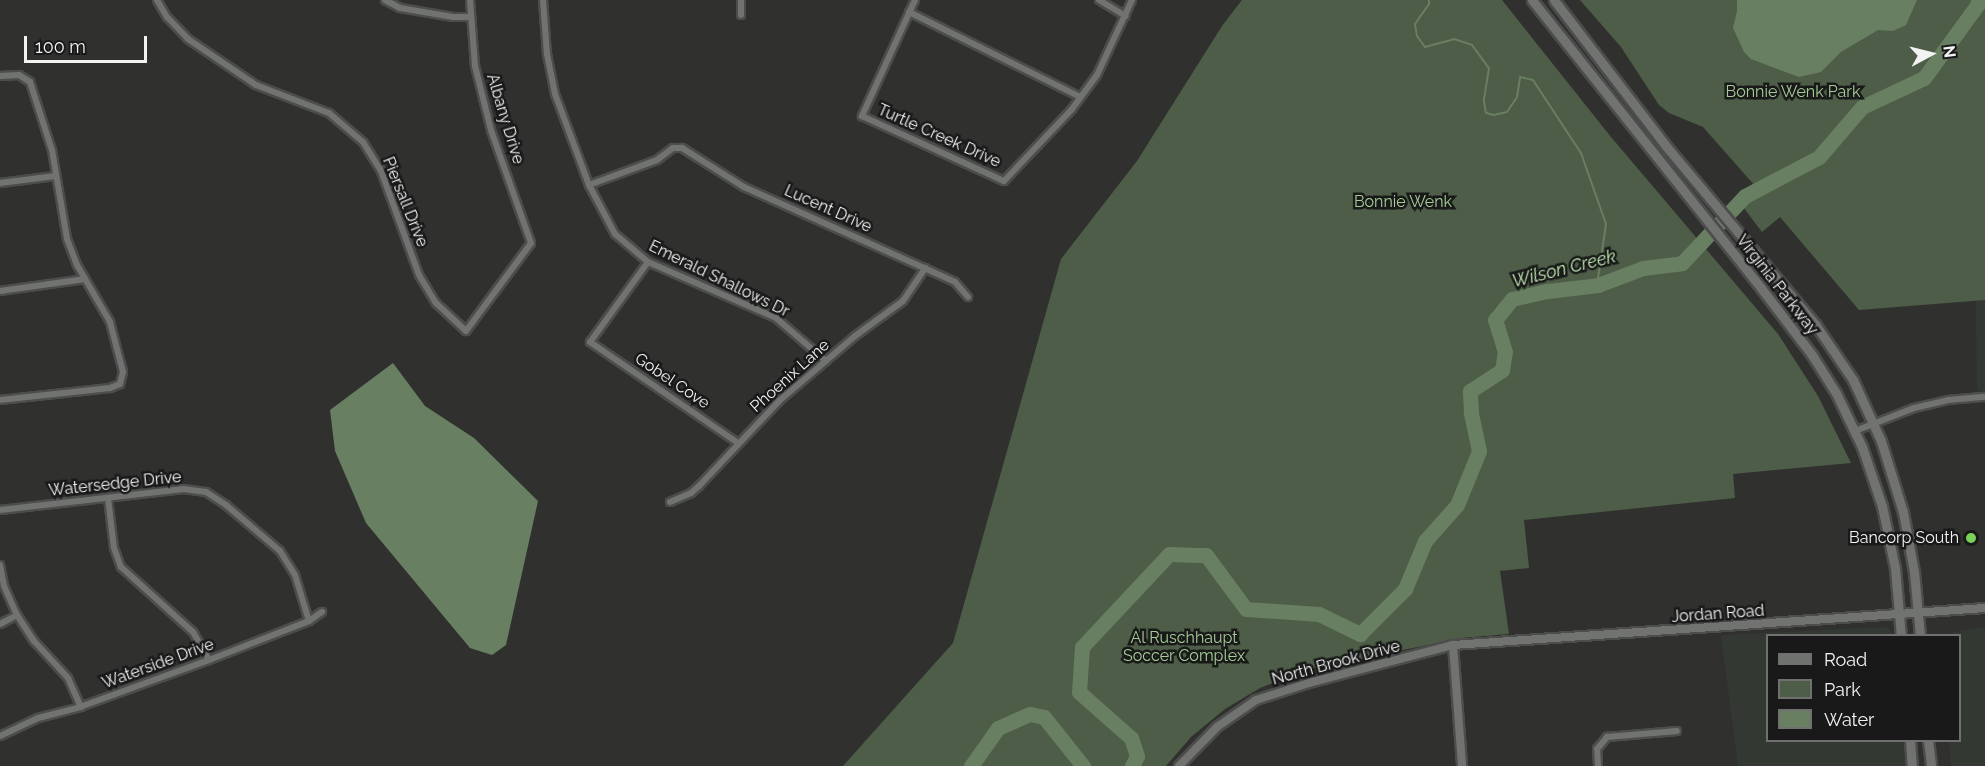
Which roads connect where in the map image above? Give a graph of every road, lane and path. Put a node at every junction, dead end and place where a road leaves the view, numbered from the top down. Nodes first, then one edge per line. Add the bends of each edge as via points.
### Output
1 (157, 0) edge
2 (385, 0) edge
3 (471, 0) edge
4 (543, 0) edge
5 (741, 0) edge
6 (915, 0) edge
7 (1099, 0) edge
8 (1132, 0) edge
9 (1532, 0) edge
10 (1554, 0) edge
11 (909, 12) junction
12 (741, 15) dead end
13 (1126, 15) junction
14 (470, 16) junction
15 (0, 76) edge
16 (1080, 97) junction
17 (56, 176) junction
18 (0, 183) edge
19 (589, 185) junction
20 (531, 243) joint
21 (648, 262) junction
22 (925, 268) junction
23 (85, 279) junction
24 (0, 291) edge
25 (968, 297) dead end
26 (826, 360) junction
27 (1985, 397) edge
28 (0, 400) edge
29 (1873, 423) junction
30 (1855, 431) junction
31 (738, 443) junction
32 (108, 498) junction
33 (670, 501) dead end
34 (0, 510) edge
35 (0, 565) edge
36 (1985, 608) edge
37 (322, 612) dead end
38 (1918, 613) junction
39 (1899, 614) junction
40 (17, 615) junction
41 (309, 621) junction
42 (0, 624) edge
43 (1901, 634) edge
44 (1920, 634) edge
45 (1453, 645) junction
46 (209, 660) junction
47 (81, 707) junction
48 (1677, 731) dead end
49 (0, 736) edge
50 (1910, 742) edge
51 (1928, 742) edge
52 (1179, 766) edge
53 (1462, 766) edge
54 (1598, 766) edge
55 (1912, 766) edge
56 (1931, 766) edge

1 - 20 street, Piersall Drive via 188,39 256,85 329,113 363,142 381,171 418,275 436,303 466,331
2 - 14 street via 400,8
3 - 14 street, Albany Drive
4 - 19 street, Emerald Shallows Dr via 550,75
5 - 12 street
6 - 11 street
7 - 13 street
8 - 13 street
9 - 30 main road, Virginia Parkway via 1816,361
10 - 29 main road, Virginia Parkway via 1679,162 1839,357
11 - 16 street
11 - 16 street, Turtle Creek Drive via 862,116 1004,181
13 - 16 street via 1097,75
14 - 20 street, Albany Drive via 475,66 491,130
15 - 17 street via 13,75 30,82 52,150
17 - 18 street
17 - 23 street via 64,229
19 - 21 street, Emerald Shallows Dr via 615,234
19 - 22 street, Lucent Drive via 645,165 676,147 685,149 744,188
21 - 26 street, Emerald Shallows Dr via 776,318
21 - 31 street, Gobel Cove via 590,342
22 - 25 street, Lucent Drive via 955,282
22 - 26 street, Phoenix Lane via 903,301
23 - 24 street
23 - 28 street via 115,333 123,372 120,384
26 - 31 street, Phoenix Lane
27 - 29 street via 1948,400
29 - 30 street
29 - 38 main road, Virginia Parkway via 1903,512
30 - 39 main road, Virginia Parkway via 1876,483 1886,522
31 - 33 street, Phoenix Lane via 691,493
32 - 34 street, Watersedge Drive
32 - 41 street, Watersedge Drive via 194,489 214,496 289,563
32 - 46 street via 114,548 121,567 193,632
35 - 40 street
36 - 38 street, Jordan Road
37 - 41 street, Waterside Drive
38 - 39 street, Jordan Road
38 - 44 main road, Virginia Parkway
39 - 43 main road, Virginia Parkway
39 - 45 street, Jordan Road
40 - 42 street
40 - 47 street via 34,641 68,678
41 - 46 street, Waterside Drive
45 - 52 street, North Brook Drive via 1256,700 1217,727
45 - 53 street
46 - 47 street, Waterside Drive
47 - 49 street, Waterside Drive via 38,718
48 - 54 street via 1607,737 1597,749
50 - 55 main road
51 - 56 main road

